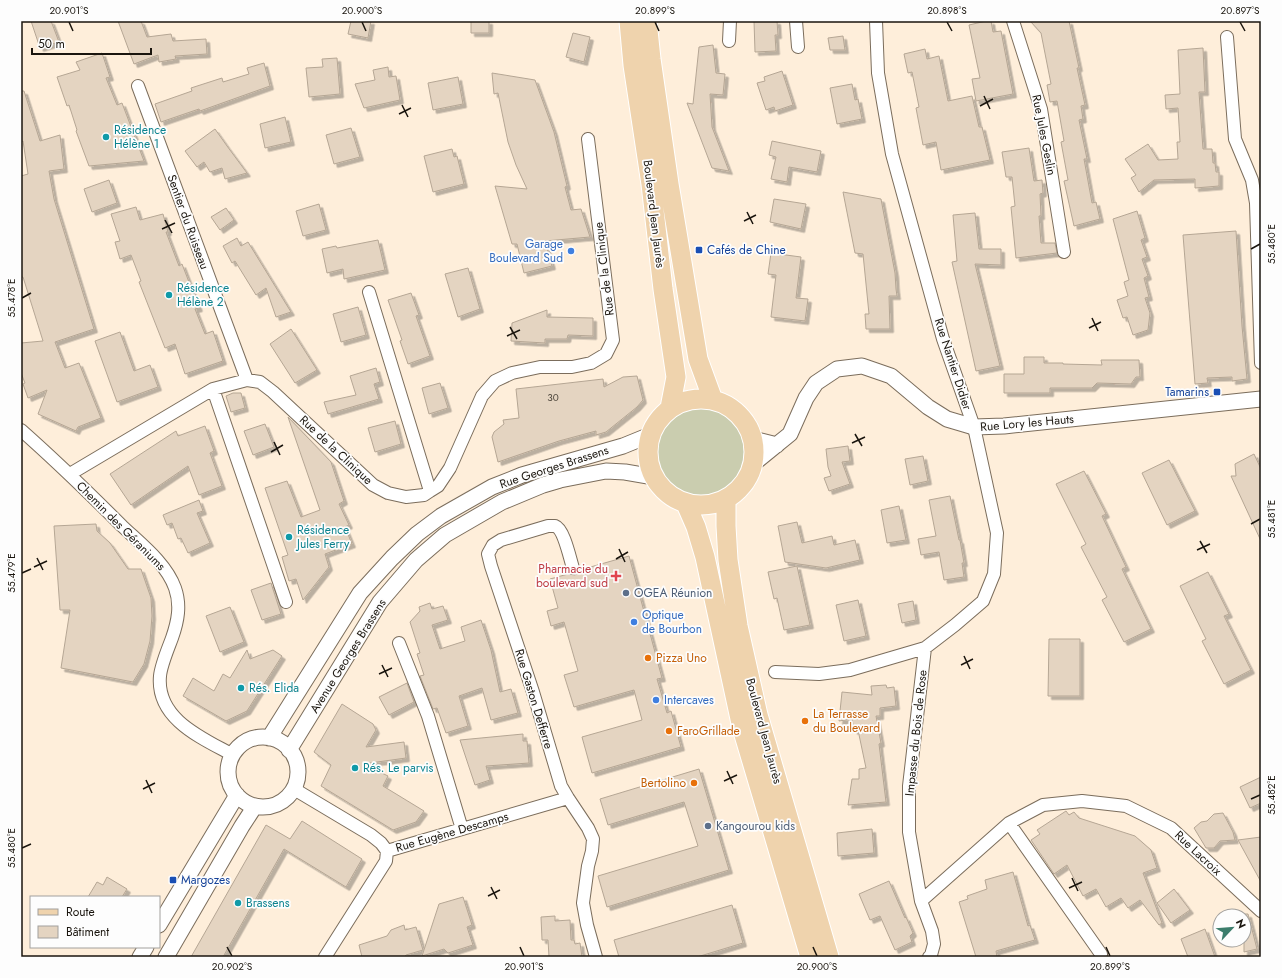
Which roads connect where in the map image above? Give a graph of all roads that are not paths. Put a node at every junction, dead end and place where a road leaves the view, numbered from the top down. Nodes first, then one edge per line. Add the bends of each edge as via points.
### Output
1 (629, 21) edge
2 (647, 21) edge
3 (730, 21) edge
4 (796, 21) edge
5 (876, 21) edge
6 (1014, 21) edge
7 (1227, 37) dead end
8 (729, 41) dead end
9 (798, 46) dead end
10 (138, 86) dead end
11 (588, 139) dead end
12 (1064, 252) dead end
13 (369, 292) dead end
14 (1261, 363) edge
15 (247, 380) junction
16 (213, 389) junction
17 (1261, 398) edge
18 (713, 400) junction
19 (670, 408) junction
20 (974, 427) junction
21 (21, 430) edge
22 (650, 435) junction
23 (753, 438) junction
24 (777, 445) junction
25 (753, 464) junction
26 (70, 474) junction
27 (654, 477) junction
28 (430, 491) junction
29 (726, 500) junction
30 (686, 504) junction
31 (573, 568) dead end
32 (286, 602) dead end
33 (399, 643) dead end
34 (925, 648) junction
35 (316, 662) joint
36 (775, 672) dead end
37 (269, 738) junction
38 (290, 750) junction
39 (233, 755) junction
40 (294, 789) junction
41 (237, 795) junction
42 (568, 798) junction
43 (255, 806) junction
44 (1009, 823) junction
45 (462, 829) junction
46 (387, 851) junction
47 (921, 901) junction
48 (1261, 911) edge
49 (160, 923) edge
50 (145, 948) edge
51 (1101, 954) dead end
52 (140, 957) edge
53 (166, 957) edge
54 (325, 957) edge
55 (596, 957) edge
56 (810, 957) edge
57 (829, 957) edge
58 (929, 957) edge

1 - 19 main road, Boulevard Jean Jaurès via 676,377
2 - 18 main road, Boulevard Jean Jaurès via 669,184 698,359
3 - 8 street
4 - 9 street
5 - 20 street, Rue Nantier Didier via 878,73 892,154 943,339
6 - 12 street, Rue Jules Geslin via 1041,109
7 - 14 street via 1235,139 1252,180 1256,203
10 - 15 street, Sentier du Ruisseau
11 - 28 street, Rue de la Clinique via 612,340 606,354 591,363 572,367 540,367 512,373 495,382 482,396 450,468 438,486
13 - 28 street
15 - 16 street
15 - 28 street, Rue de la Clinique via 260,382 273,392 373,485 388,493 406,497 424,495
16 - 26 street
16 - 32 street
17 - 20 street, Rue Lory les Hauts via 1004,426
18 - 19 main road via 698,398
18 - 23 main road via 727,405 738,414
19 - 22 main road via 658,420
20 - 24 street, Rue Lory les Hauts via 947,419 928,407 891,376 862,366 837,369 816,383 806,398 790,434
20 - 34 street, Rue Nantier Didier via 997,533 994,574 983,601
21 - 26 street
22 - 27 main road via 647,449 648,464
22 - 35 street, Rue Georges Brassens via 623,446 522,475 492,487 441,516 417,534 360,593
23 - 24 street
23 - 25 main road
24 - 25 street, Rue Lory les Hauts
25 - 29 main road via 748,478 738,491
26 - 39 street, Chemin des Géraniums via 164,567 175,588 179,607 177,623 160,675 160,690 164,703 170,713 188,729
27 - 30 main road via 662,489
27 - 38 street, Avenue Georges Brassens via 606,471 543,485 502,502 445,535 416,560 380,602
29 - 30 main road via 713,505
29 - 57 main road, Boulevard Jean Jaurès via 728,560 738,626 754,700
30 - 56 main road, Boulevard Jean Jaurès via 696,527 704,557 742,728
31 - 42 street, Rue Gaston Defferre via 563,536 560,529 555,526 501,540 493,545 488,554 561,786
33 - 45 street via 428,716
34 - 36 street, Rue Nantier Didier via 850,670 819,674
34 - 47 street, Impasse du Bois de Rose via 909,786 909,832
35 - 37 street, Avenue Georges Brassens
37 - 38 street
37 - 39 street via 249,741 240,746
38 - 40 street via 298,769
39 - 41 street via 229,775 231,786
40 - 43 street via 278,804 267,807
40 - 46 street via 371,835
41 - 43 street
41 - 49 street
42 - 45 street, Rue Eugène Descamps
42 - 55 street, Rue Gaston Defferre via 593,839 583,904
43 - 53 street
44 - 47 street, Rue Lacroix
44 - 48 street, Rue Lacroix via 1043,805 1082,801 1126,806 1171,828
44 - 51 street
45 - 46 street, Rue Eugène Descamps
46 - 54 street, Rue Eugène Descamps via 386,862
47 - 58 street, Impasse du Bois de Rose via 934,944
50 - 52 street

